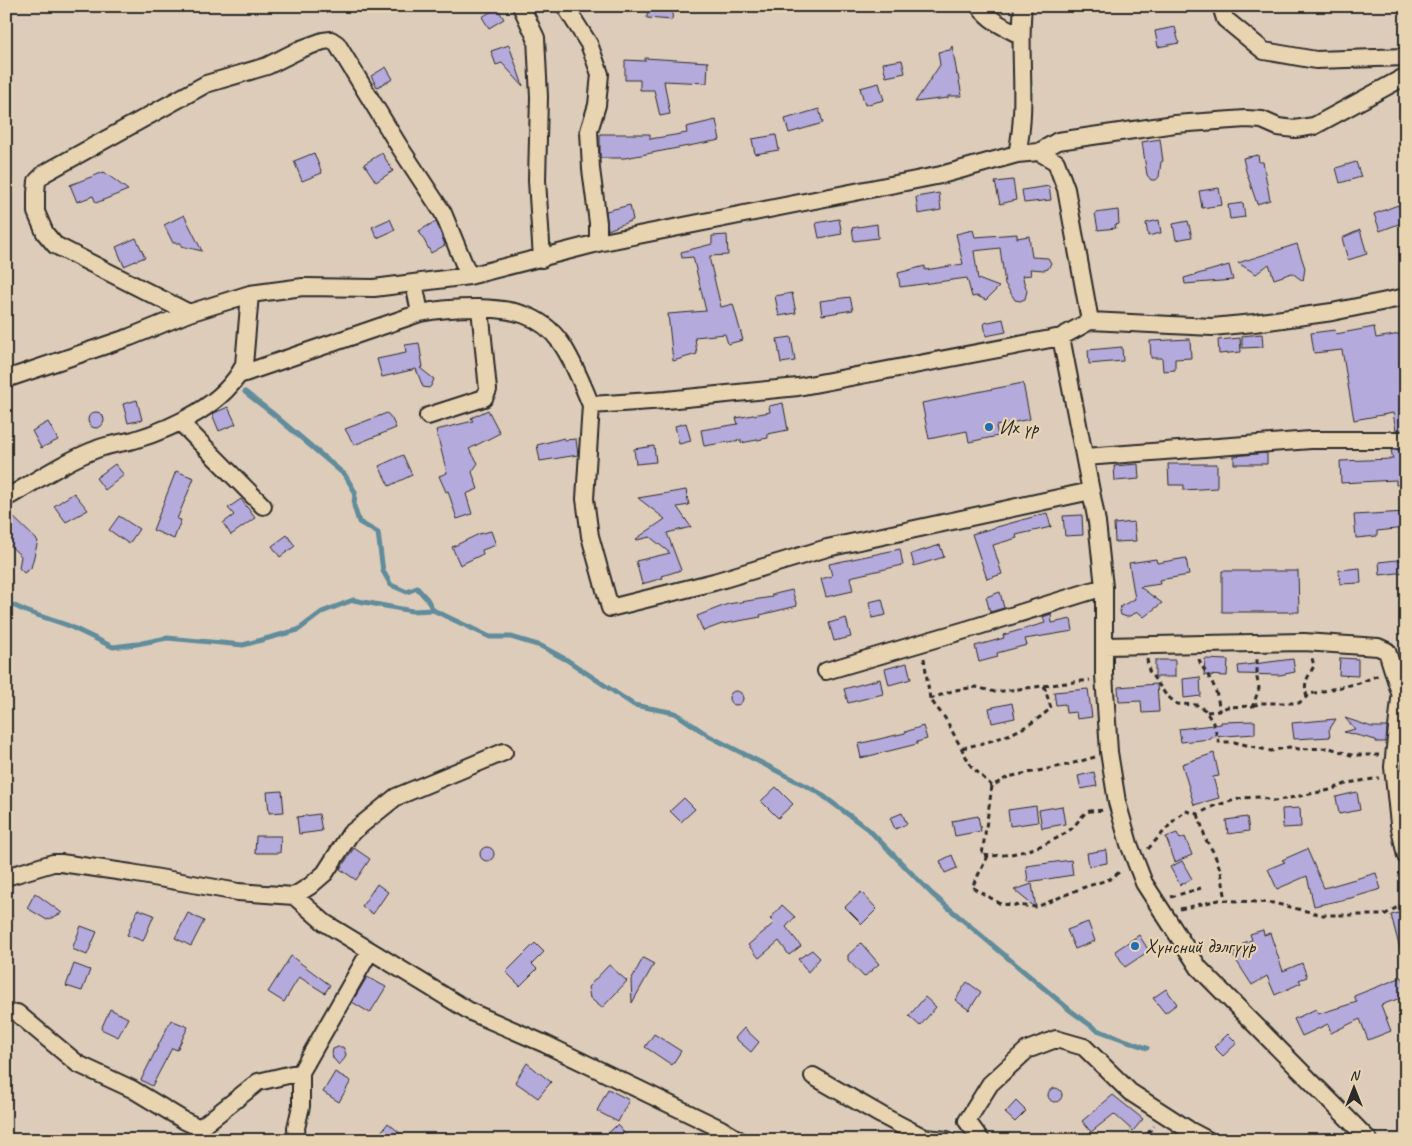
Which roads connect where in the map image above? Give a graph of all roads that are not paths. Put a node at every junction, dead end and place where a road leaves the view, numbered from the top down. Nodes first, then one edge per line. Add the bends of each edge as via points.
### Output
1 (521, 6) edge
2 (565, 6) edge
3 (979, 6) edge
4 (1023, 6) edge
5 (1221, 6) edge
6 (1020, 35) junction
7 (1406, 57) edge
8 (1406, 76) edge
9 (1039, 152) junction
10 (1017, 154) junction
11 (598, 243) junction
12 (542, 258) junction
13 (469, 276) junction
14 (414, 283) junction
15 (250, 294) junction
16 (1406, 297) edge
17 (480, 308) junction
18 (189, 313) junction
19 (420, 313) junction
20 (1090, 321) junction
21 (1062, 337) junction
22 (239, 375) junction
23 (6, 379) edge
24 (591, 405) junction
25 (428, 416) dead end
26 (180, 422) junction
27 (1406, 440) edge
28 (1085, 458) junction
29 (1090, 491) junction
30 (6, 498) edge
31 (263, 506) dead end
32 (1104, 586) junction
33 (1105, 646) junction
34 (1399, 665) edge
35 (826, 671) dead end
36 (1402, 714) edge
37 (504, 752) dead end
38 (1402, 823) edge
39 (1406, 856) edge
40 (6, 877) edge
41 (294, 896) junction
42 (370, 951) junction
43 (17, 1013) dead end
44 (301, 1072) junction
45 (813, 1076) dead end
46 (297, 1140) edge
47 (740, 1140) edge
48 (947, 1140) edge
49 (981, 1140) edge
50 (1208, 1140) edge
51 (1369, 1140) edge

1 - 12 street via 536,38 539,97 537,180
2 - 11 street via 589,44 600,74 589,130
3 - 6 street via 998,24
4 - 6 street
5 - 7 street via 1225,19 1264,51 1316,60
6 - 10 street via 1023,88
8 - 9 street via 1314,126 1295,129 1246,119 1175,124 1058,141
9 - 10 street
9 - 20 street via 1056,162 1066,189
10 - 11 street via 941,175
11 - 12 street
12 - 13 street
13 - 14 street
13 - 18 street via 443,213 337,44 331,40 323,41 267,66 206,84 45,173 37,181 36,212 55,245
14 - 15 street via 374,288 303,287
14 - 19 street
15 - 18 street
15 - 22 street via 244,365
16 - 20 street via 1254,324 1212,327
17 - 19 street
17 - 24 street via 514,311 546,326 561,342
17 - 25 street via 488,390 484,398
18 - 23 street via 130,337
19 - 22 street
20 - 21 street
21 - 24 street via 798,387
21 - 28 street
22 - 26 street via 199,412
24 - 29 street via 585,499 590,536 610,608 714,582 827,548
26 - 30 street via 83,455
26 - 31 street
27 - 28 street via 1311,440
28 - 29 street
29 - 32 street via 1098,522
32 - 33 street
32 - 35 street
33 - 34 street via 1310,642 1378,647
33 - 51 street via 1104,675 1117,802 1144,883 1198,968
34 - 36 street
36 - 38 street via 1394,773
37 - 41 street via 396,797 350,834 325,873
38 - 39 street
40 - 41 street via 61,863 238,892
41 - 42 street via 325,923
42 - 44 street
42 - 47 street via 472,1012 545,1044
43 - 44 street via 78,1064 132,1089 200,1128 258,1082
44 - 46 street
45 - 48 street via 925,1138
49 - 50 street via 967,1120 990,1084 1027,1050 1056,1039 1084,1047 1130,1092

